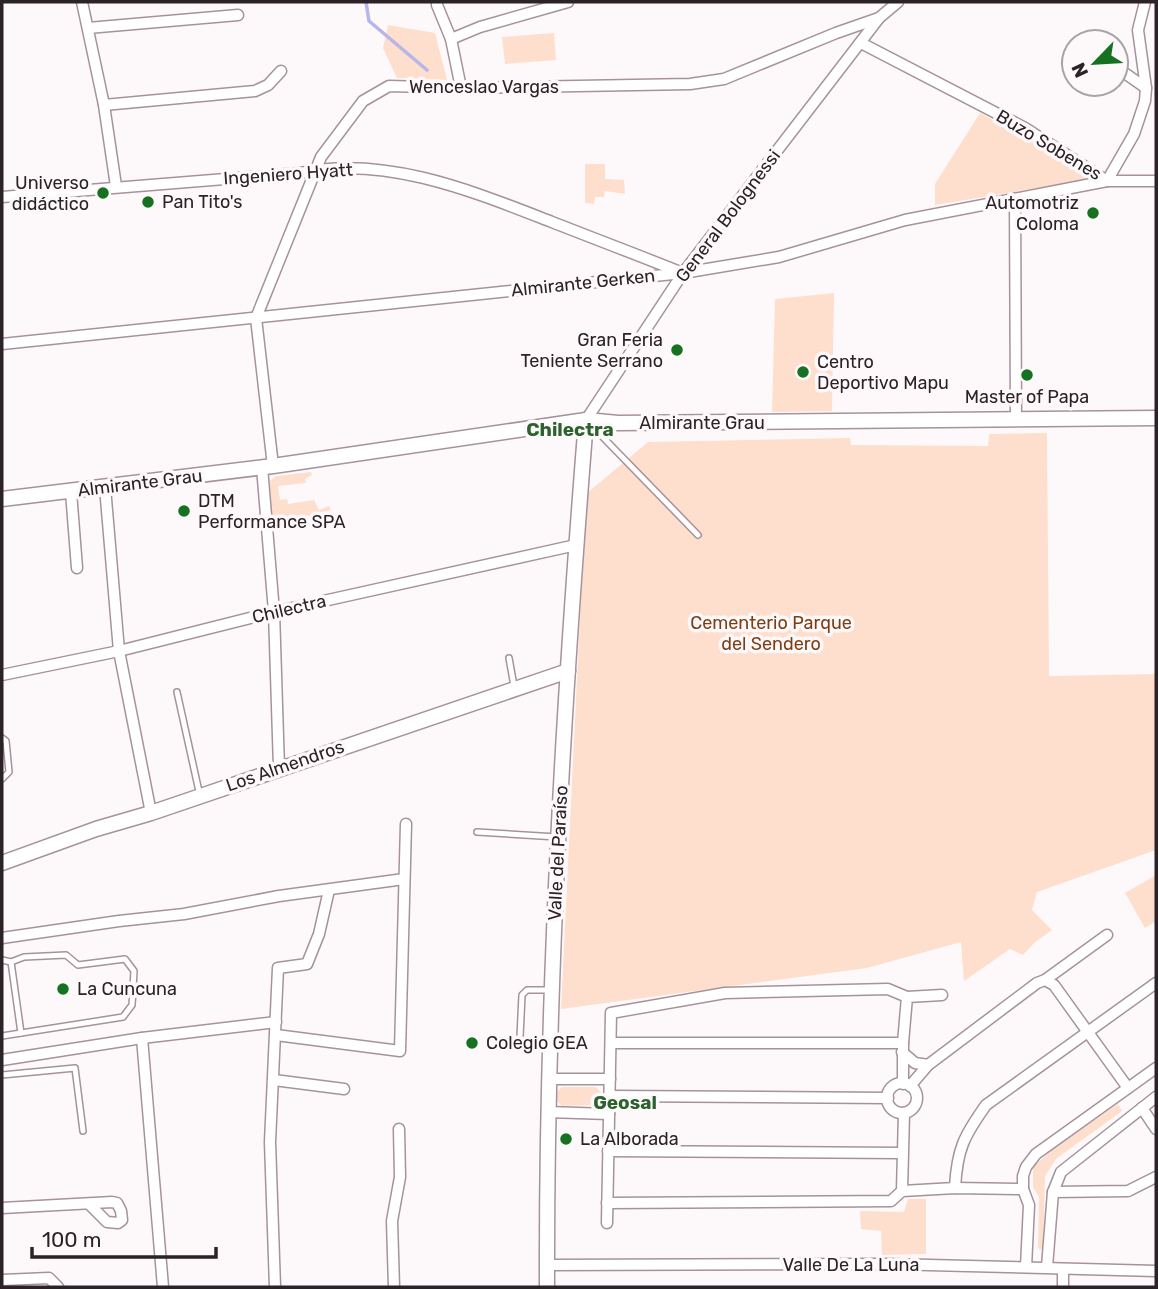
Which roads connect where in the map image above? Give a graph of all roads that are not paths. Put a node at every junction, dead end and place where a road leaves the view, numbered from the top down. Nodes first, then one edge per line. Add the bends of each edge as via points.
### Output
1 (82, 2) edge
2 (437, 2) edge
3 (568, 2) edge
4 (897, 2) edge
5 (1145, 2) edge
6 (238, 15) dead end
7 (879, 18) junction
8 (88, 28) junction
9 (451, 39) junction
10 (861, 43) junction
11 (281, 71) dead end
12 (1130, 76) edge
13 (461, 88) junction
14 (1146, 88) junction
15 (104, 104) junction
16 (316, 169) junction
17 (1107, 181) junction
18 (1156, 181) edge
19 (116, 186) junction
20 (2, 197) edge
21 (1015, 200) junction
22 (683, 273) junction
23 (256, 318) junction
24 (2, 344) edge
25 (1156, 418) edge
26 (586, 420) junction
27 (1016, 421) junction
28 (267, 466) junction
29 (105, 487) junction
30 (71, 492) junction
31 (2, 499) edge
32 (698, 535) dead end
33 (576, 545) junction
34 (77, 568) dead end
35 (274, 612) junction
36 (119, 651) junction
37 (509, 658) dead end
38 (568, 671) junction
39 (2, 675) edge
40 (514, 689) junction
41 (177, 692) dead end
42 (2, 738) edge
43 (279, 768) junction
44 (2, 779) edge
45 (200, 796) junction
46 (151, 813) junction
47 (406, 824) dead end
48 (477, 832) dead end
49 (559, 837) junction
50 (2, 863) edge
51 (404, 879) junction
52 (329, 890) junction
53 (1107, 935) dead end
54 (2, 938) edge
55 (2, 960) edge
56 (11, 962) junction
57 (1045, 980) junction
58 (1156, 983) edge
59 (552, 990) junction
60 (942, 995) dead end
61 (907, 997) junction
62 (276, 1022) junction
63 (21, 1032) junction
64 (1088, 1033) junction
65 (276, 1035) junction
66 (2, 1036) edge
67 (520, 1037) dead end
68 (142, 1038) junction
69 (611, 1043) junction
70 (902, 1047) junction
71 (2, 1060) edge
72 (928, 1065) junction
73 (1156, 1068) edge
74 (2, 1075) edge
75 (548, 1079) junction
76 (610, 1079) junction
77 (274, 1080) junction
78 (906, 1085) junction
79 (1128, 1088) junction
80 (344, 1089) dead end
81 (610, 1096) junction
82 (1156, 1097) edge
83 (888, 1098) junction
84 (1142, 1108) junction
85 (547, 1112) junction
86 (904, 1113) junction
87 (609, 1114) junction
88 (399, 1129) dead end
89 (1156, 1129) edge
90 (83, 1131) dead end
91 (608, 1151) junction
92 (902, 1153) junction
93 (1156, 1177) edge
94 (955, 1188) junction
95 (1023, 1189) junction
96 (902, 1191) junction
97 (1053, 1192) junction
98 (607, 1203) junction
99 (89, 1204) dead end
100 (2, 1208) edge
101 (607, 1223) dead end
102 (547, 1265) junction
103 (1026, 1267) junction
104 (1047, 1267) junction
105 (1063, 1269) junction
106 (1156, 1271) edge
107 (2, 1280) edge
108 (58, 1287) edge
109 (163, 1287) edge
110 (275, 1287) edge
111 (394, 1287) edge
112 (547, 1287) edge
113 (1063, 1287) edge

1 - 8 street
2 - 9 street
3 - 9 street
4 - 7 street, Wenceslao Vargas
5 - 14 street, Buzo Sobenes via 1138,30
6 - 8 street
7 - 10 street, General Bolognessi
7 - 13 street, Wenceslao Vargas via 724,79 690,85
8 - 15 street
9 - 13 street
10 - 17 street, Buzo Sobenes via 1025,128
10 - 22 street, General Bolognessi
11 - 15 street via 256,91
12 - 14 street
13 - 16 street, Wenceslao Vargas via 390,86 376,93 363,101
14 - 17 street, Buzo Sobenes via 1135,134
15 - 19 street
16 - 19 street, Ingeniero Hyatt
16 - 22 street, Ingeniero Hyatt via 391,170 475,192
16 - 23 street, Wenceslao Vargas
17 - 18 street, Almirante Gerken
17 - 21 street, Almirante Gerken
19 - 20 street, Ingeniero Hyatt
21 - 22 street, Almirante Gerken via 905,220 779,257
21 - 27 street
22 - 23 street, Almirante Gerken
22 - 26 street, General Bolognessi
23 - 24 street, Almirante Gerken
23 - 28 street, Wenceslao Vargas
25 - 27 street, Almirante Grau
26 - 27 street, Almirante Grau via 618,424
26 - 28 street, Almirante Grau
26 - 32 lane
26 - 33 street, Valle del Paraíso
28 - 29 street, Almirante Grau
28 - 35 street, Wenceslao Vargas
29 - 30 street, Almirante Grau
29 - 36 street
30 - 31 street, Almirante Grau
30 - 34 street
33 - 35 street, Chilectra
33 - 38 street, Valle del Paraíso
35 - 36 street, Chilectra
35 - 43 street, Wenceslao Vargas
36 - 39 street, Chilectra
36 - 46 street
37 - 40 lane
38 - 40 street, Los Almendros
38 - 49 street, Valle del Paraíso
40 - 43 street, Los Almendros
41 - 45 lane
42 - 44 lane via 9,772
43 - 45 street, Los Almendros
45 - 46 street, Los Almendros
46 - 50 street, Los Almendros
47 - 51 street
48 - 49 lane
49 - 59 street, Valle del Paraíso
51 - 52 street
51 - 65 street via 400,1051
52 - 54 street
52 - 62 street via 307,964 278,968
53 - 57 street
55 - 56 lane
56 - 63 lane
56 - 63 lane via 66,955 78,965 125,959 134,971 132,1005 123,1017
57 - 64 street via 1054,985
57 - 72 street
58 - 64 street
59 - 67 lane via 527,990 522,995
59 - 75 street, Valle del Paraíso
60 - 61 street
61 - 69 street via 888,989 725,993 611,1013
61 - 70 street
62 - 65 street
62 - 68 street
63 - 66 lane
64 - 79 street
64 - 94 street via 986,1104 967,1132 957,1159
65 - 77 street
68 - 71 street
68 - 109 street
69 - 70 street
69 - 76 street
70 - 72 street via 915,1063
70 - 78 street
72 - 78 street
73 - 79 street
74 - 90 lane via 75,1068
75 - 76 street
75 - 85 street, Valle del Paraíso
76 - 81 street
77 - 80 street
77 - 110 street via 270,1142
78 - 83 street via 891,1089
78 - 86 street via 917,1100
79 - 95 street via 1036,1154 1026,1167
81 - 83 street
81 - 87 street
82 - 84 street
83 - 86 street via 892,1109
84 - 89 street
84 - 97 street via 1061,1171
85 - 87 street
85 - 102 street, Valle del Paraíso
86 - 92 street
87 - 91 street
88 - 111 street via 400,1177 392,1220
91 - 92 street
91 - 98 street
92 - 96 street
93 - 97 street via 1128,1191
94 - 95 street
94 - 96 street
95 - 103 street via 1029,1205
96 - 98 street via 891,1201
97 - 104 street
98 - 101 street
99 - 100 street
102 - 103 street, Valle De La Luna
102 - 112 street, Valle del Paraíso
103 - 104 street, Valle De La Luna
104 - 105 street, Valle De La Luna
105 - 106 street, Valle De La Luna
105 - 113 street
107 - 108 street via 49,1278

